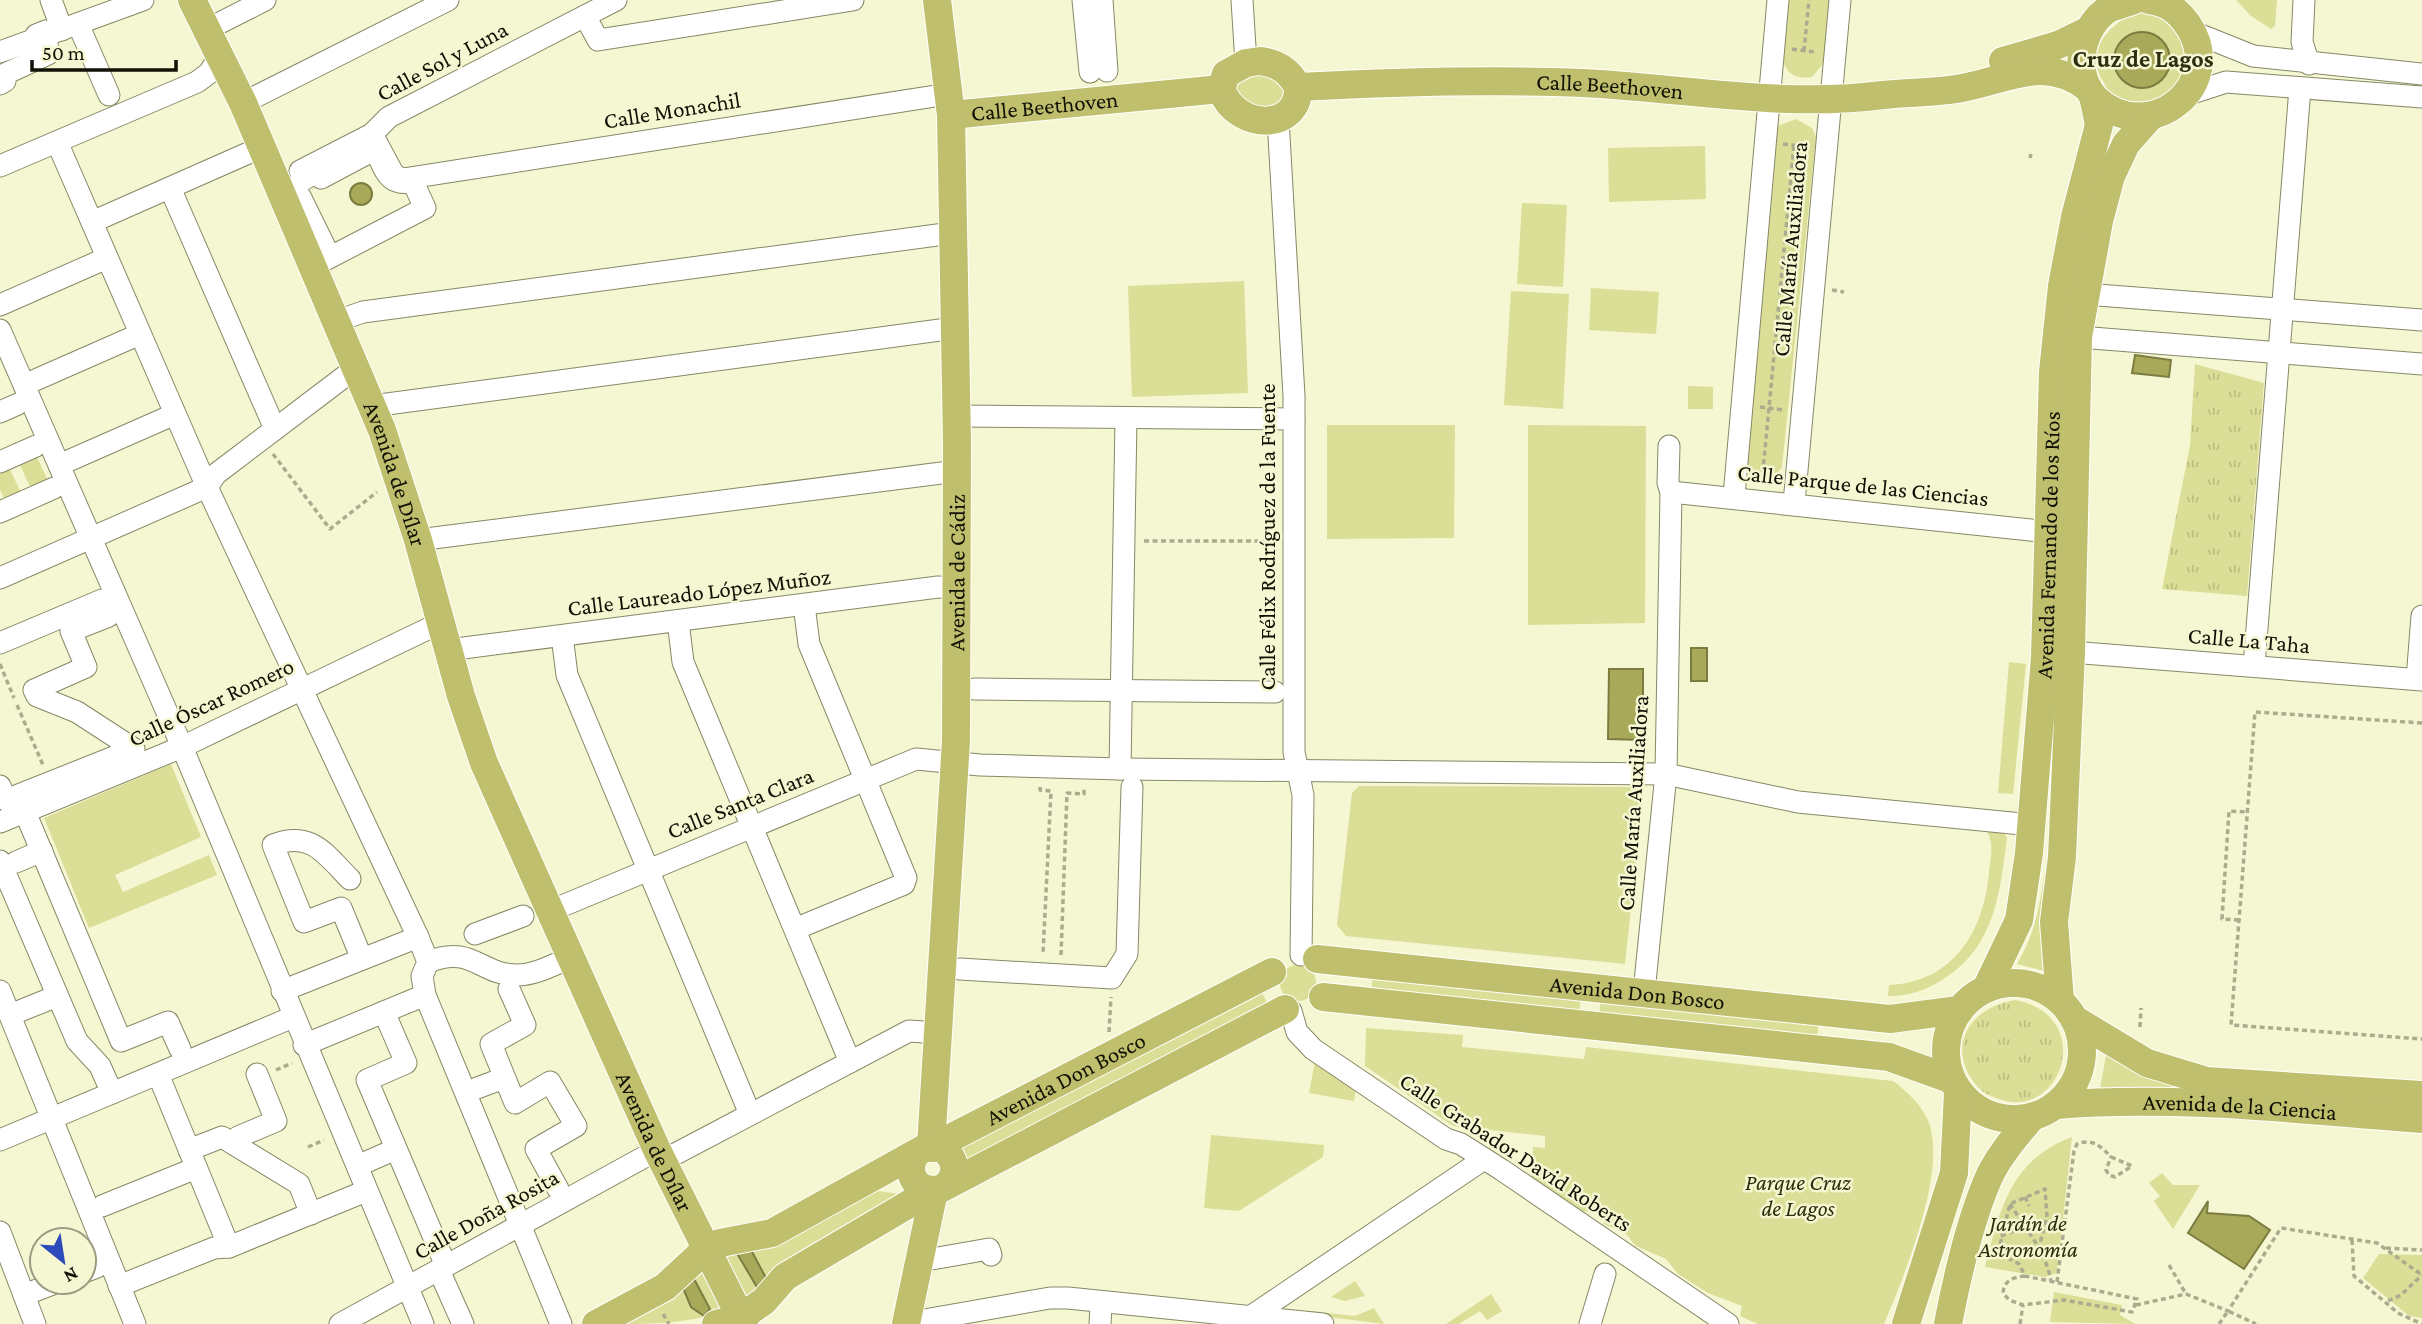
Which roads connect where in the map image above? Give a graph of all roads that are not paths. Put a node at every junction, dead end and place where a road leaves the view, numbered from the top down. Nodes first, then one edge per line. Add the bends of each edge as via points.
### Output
1 (51, 0) edge
2 (143, 0) edge
3 (192, 0) edge
4 (265, 0) edge
5 (448, 0) edge
6 (616, 0) edge
7 (853, 0) edge
8 (937, 0) edge
9 (1083, 0) edge
10 (1102, 0) edge
11 (1242, 0) edge
12 (1778, 0) edge
13 (1840, 0) edge
14 (2134, 0) edge
15 (2149, 0) edge
16 (2304, 0) edge
17 (2099, 14) edge
18 (2185, 15) edge
19 (585, 16) junction
20 (62, 30) junction
21 (214, 42) junction
22 (0, 50) edge
23 (1246, 63) junction
24 (2309, 64) junction
25 (2422, 74) edge
26 (0, 83) edge
27 (1297, 87) junction
28 (2300, 88) junction
29 (1222, 89) junction
30 (1921, 90) junction
31 (2091, 92) junction
32 (108, 95) dead end
33 (2186, 95) junction
34 (2422, 97) edge
35 (1768, 98) junction
36 (1829, 101) junction
37 (243, 103) junction
38 (950, 105) junction
39 (2150, 117) junction
40 (1278, 119) junction
41 (372, 134) junction
42 (57, 142) junction
43 (262, 147) junction
44 (0, 166) edge
45 (277, 184) junction
46 (170, 188) junction
47 (92, 222) junction
48 (953, 233) junction
49 (326, 249) joint
50 (107, 258) junction
51 (2098, 295) dead end
52 (0, 305) edge
53 (2283, 309) junction
54 (2422, 320) edge
55 (337, 321) junction
56 (955, 328) junction
57 (0, 330) edge
58 (140, 334) junction
59 (2092, 338) dead end
60 (2279, 352) junction
61 (2422, 364) edge
62 (357, 367) junction
63 (14, 400) edge
64 (372, 406) junction
65 (175, 414) junction
66 (957, 416) junction
67 (1126, 418) junction
68 (1294, 419) junction
69 (275, 429) junction
70 (36, 446) dead end
71 (1669, 446) dead end
72 (0, 462) edge
73 (59, 465) junction
74 (957, 471) junction
75 (206, 487) junction
76 (54, 488) dead end
77 (1671, 492) junction
78 (1734, 496) junction
79 (1794, 503) junction
80 (0, 512) edge
81 (2049, 532) junction
82 (92, 538) junction
83 (418, 540) junction
84 (0, 579) edge
85 (957, 588) junction
86 (803, 605) junction
87 (106, 607) junction
88 (2422, 616) edge
89 (678, 621) junction
90 (440, 623) junction
91 (562, 636) junction
92 (0, 643) edge
93 (447, 650) junction
94 (0, 652) edge
95 (2071, 652) junction
96 (2254, 666) junction
97 (2420, 680) edge
98 (302, 688) junction
99 (974, 689) dead end
100 (1121, 690) junction
101 (1275, 692) dead end
102 (182, 747) junction
103 (954, 762) junction
104 (1298, 771) junction
105 (1666, 774) junction
106 (1126, 778) junction
107 (866, 780) junction
108 (0, 786) edge
109 (29, 819) dead end
110 (0, 822) edge
111 (2032, 825) junction
112 (753, 827) junction
113 (42, 851) junction
114 (8, 861) edge
115 (647, 871) junction
116 (350, 879) dead end
117 (537, 914) junction
118 (795, 929) junction
119 (475, 934) dead end
120 (418, 937) junction
121 (1309, 957) junction
122 (569, 958) junction
123 (362, 959) junction
124 (428, 962) junction
125 (960, 969) dead end
126 (1272, 972) junction
127 (506, 981) junction
128 (1986, 989) junction
129 (0, 991) edge
130 (282, 991) junction
131 (1644, 992) junction
132 (425, 995) junction
133 (57, 996) junction
134 (1323, 997) junction
135 (1288, 1010) junction
136 (1959, 1010) junction
137 (2067, 1010) junction
138 (384, 1012) junction
139 (10, 1015) junction
140 (293, 1017) junction
141 (939, 1033) junction
142 (180, 1049) dead end
143 (301, 1053) junction
144 (850, 1062) junction
145 (266, 1072) road end
146 (158, 1074) junction
147 (504, 1077) junction
148 (1954, 1086) junction
149 (477, 1088) dead end
150 (111, 1093) junction
151 (2422, 1095) edge
152 (2044, 1111) junction
153 (750, 1114) junction
154 (53, 1118) junction
155 (2422, 1119) edge
156 (0, 1140) edge
157 (234, 1144) junction
158 (396, 1149) junction
159 (927, 1149) junction
160 (659, 1155) junction
161 (193, 1159) junction
162 (1484, 1159) junction
163 (364, 1163) dead end
164 (938, 1188) junction
165 (558, 1189) dead end
166 (366, 1191) junction
167 (102, 1206) dead end
168 (311, 1213) junction
169 (520, 1225) junction
170 (0, 1232) edge
171 (229, 1247) junction
172 (705, 1250) junction
173 (990, 1255) dead end
174 (932, 1259) dead end
175 (444, 1271) junction
176 (1605, 1274) dead end
177 (1957, 1278) junction
178 (119, 1286) junction
179 (407, 1288) junction
180 (28, 1293) edge
181 (24, 1295) junction
182 (1241, 1319) edge
183 (733, 1322) edge
184 (907, 1323) edge
185 (35, 1324) edge
186 (135, 1324) edge
187 (340, 1324) edge
188 (423, 1324) edge
189 (463, 1324) edge
190 (561, 1324) edge
191 (596, 1324) edge
192 (1322, 1324) edge
193 (1590, 1324) edge
194 (1728, 1324) edge
195 (1906, 1324) edge
196 (1932, 1324) edge
197 (1948, 1324) edge

1 - 20 street
2 - 20 street
3 - 21 main road, Avenida de Dílar
4 - 21 street
5 - 37 street
6 - 19 street, Calle Sol y Luna
7 - 19 street via 597,40
8 - 38 main road, Avenida de Cádiz
9 - 10 street via 1098,71
11 - 23 street
12 - 35 street, Calle María Auxiliadora
13 - 36 street, Calle María Auxiliadora
14 - 17 main road, Calle Beethoven
15 - 18 main road
16 - 24 street via 2302,42
17 - 30 main road, Calle Beethoven via 2058,44 1954,75
17 - 31 main road, Avenida Fernando de los Ríos via 2081,57
18 - 24 street via 2253,56
18 - 33 main road via 2198,63
19 - 41 street, Calle Sol y Luna via 389,117
20 - 22 street via 46,31
20 - 26 street via 48,54 2,75 5,81
20 - 32 street
21 - 37 main road, Avenida de Dílar
21 - 42 street via 209,74 197,82
23 - 27 main road via 1273,62 1293,77
23 - 29 main road via 1226,74
24 - 25 street
27 - 35 main road, Calle Beethoven via 1570,83
27 - 40 main road via 1294,104
28 - 33 street via 2226,82
28 - 34 street
28 - 53 street
29 - 38 main road, Calle Beethoven
29 - 40 main road via 1233,111 1257,120
30 - 31 main road, Calle Beethoven via 1960,89 2034,70 2073,77
30 - 36 main road, Calle Beethoven
31 - 39 main road, Calle Beethoven via 2110,111
31 - 81 main road, Avenida Fernando de los Ríos via 2099,125 2075,217 2054,360
33 - 39 main road, Avenida Fernando de los Ríos via 2170,109
35 - 36 main road, Calle Beethoven
35 - 78 street, Calle María Auxiliadora
36 - 79 street, Calle María Auxiliadora
37 - 43 main road, Avenida de Dílar
38 - 41 street, Calle Monachil via 403,179 394,176
38 - 48 main road, Avenida de Cádiz
39 - 95 main road, Avenida Fernando de los Ríos via 2126,144 2111,176 2078,337
40 - 68 street, Calle Félix Rodríguez de la Fuente
41 - 45 street, Calle Sol y Luna
42 - 44 street
42 - 47 street
43 - 45 main road, Avenida de Dílar
43 - 46 street
45 - 55 main road, Avenida de Dílar
46 - 47 street
46 - 69 street
47 - 50 street
48 - 55 street via 363,312
48 - 56 main road, Avenida de Cádiz
49 - 49 street via 300,196 293,199 295,189 304,178 317,172 321,178 368,153 365,147 371,147 391,180 413,183 425,208 321,262 318,257
50 - 52 street
50 - 58 street
51 - 53 street
53 - 54 street
53 - 60 street
55 - 62 main road, Avenida de Dílar
56 - 64 street
56 - 66 main road, Avenida de Cádiz
57 - 63 street
58 - 63 street
58 - 65 street
59 - 60 street
60 - 61 street
60 - 96 street
62 - 64 main road, Avenida de Dílar
62 - 69 street
63 - 73 street
64 - 83 main road, Avenida de Dílar
65 - 73 street
65 - 75 street
66 - 67 street
66 - 74 main road, Avenida de Cádiz
67 - 68 street
67 - 100 street
68 - 104 street, Calle Félix Rodríguez de la Fuente via 1294,752
69 - 75 street via 216,474
70 - 72 street
71 - 77 street, Calle María Auxiliadora
73 - 82 street
74 - 83 street
74 - 85 main road, Avenida de Cádiz
75 - 82 street
75 - 98 street
76 - 80 street
77 - 78 street, Calle Parque de las Ciencias
77 - 105 street, Calle María Auxiliadora
78 - 79 street, Calle Parque de las Ciencias
79 - 81 street, Calle Parque de las Ciencias
81 - 111 main road, Avenida Fernando de los Ríos
82 - 84 street
82 - 102 street
83 - 90 main road, Avenida de Dílar
85 - 86 street, Calle Laureado López Muñoz
85 - 103 main road, Avenida de Cádiz
86 - 89 street, Calle Laureado López Muñoz
86 - 107 street via 809,644
87 - 92 street via 102,600
87 - 94 street
87 - 108 street via 109,616 71,631 86,667 34,690 37,696 77,712 134,749 6,800
88 - 97 street
89 - 91 street, Calle Laureado López Muñoz
89 - 112 street via 683,662
90 - 93 main road, Avenida de Dílar
90 - 98 street, Calle Óscar Romero
91 - 93 street, Calle Laureado López Muñoz
91 - 115 street via 567,675
93 - 117 main road, Avenida de Dílar
95 - 96 street, Calle La Taha
95 - 137 main road, Avenida Fernando de los Ríos via 2062,857 2054,922
96 - 97 street, Calle La Taha
98 - 102 street, Calle Óscar Romero
98 - 120 street
99 - 100 street
100 - 101 street
100 - 106 street
102 - 110 street, Calle Óscar Romero
102 - 130 street
103 - 106 street, Calle Santa Clara
103 - 107 street, Calle Santa Clara via 916,759
103 - 141 main road, Avenida de Cádiz
104 - 105 street, Calle Santa Clara
104 - 106 street, Calle Santa Clara
104 - 121 street, Calle Félix Rodríguez de la Fuente via 1303,795
105 - 111 street, Calle Santa Clara via 1798,802
105 - 131 street, Calle María Auxiliadora
106 - 125 street via 1127,954 1112,978
107 - 112 street, Calle Santa Clara
107 - 118 street via 906,878 904,884
109 - 113 street
111 - 128 main road, Avenida Fernando de los Ríos via 2019,920
112 - 115 street, Calle Santa Clara
112 - 118 street
113 - 114 street
113 - 142 street via 121,1041 168,1022
114 - 133 street
115 - 117 street, Calle Santa Clara
115 - 153 street
116 - 123 street via 313,842 287,840 273,845 304,922 341,908
117 - 119 street, Calle Santa Clara
117 - 122 main road, Avenida de Dílar
118 - 144 street
120 - 123 street
120 - 124 street
121 - 126 main road via 1282,961
121 - 131 main road, Avenida Don Bosco
121 - 134 main road via 1327,978
122 - 127 street
122 - 160 main road, Avenida de Dílar
123 - 130 street
124 - 127 street via 446,955 470,958
124 - 132 street via 422,976
126 - 135 main road via 1273,998
126 - 159 main road, Avenida Don Bosco
127 - 147 street via 525,1025 491,1044
128 - 136 main road
128 - 137 main road via 2001,984 2029,985
129 - 139 street
130 - 140 street
131 - 136 main road, Avenida Don Bosco via 1890,1019
132 - 138 street
132 - 169 street
133 - 139 street
133 - 150 street via 77,1041 100,1066
134 - 135 main road via 1310,1007
134 - 148 main road, Avenida Don Bosco via 1889,1057
135 - 162 street, Calle Grabador David Roberts via 1297,1032 1313,1049 1446,1139
135 - 164 main road, Avenida Don Bosco
136 - 148 main road via 1945,1045
137 - 151 main road, Avenida de la Ciencia via 2147,1063 2206,1081
137 - 152 main road via 2081,1042 2082,1060 2073,1086
138 - 143 street
138 - 158 street via 407,1063 367,1080
139 - 154 street
140 - 143 street
140 - 146 street
141 - 144 street, Calle Doña Rosita via 909,1031
141 - 159 main road, Avenida de Cádiz
143 - 166 street
144 - 153 street, Calle Doña Rosita
145 - 157 street via 276,1121 238,1137
146 - 150 street
146 - 161 street
147 - 149 street
147 - 165 street via 514,1103 550,1082 576,1126 536,1149
148 - 152 main road via 1979,1111 2001,1119
148 - 195 main road via 1954,1173
150 - 154 street
152 - 155 main road, Avenida de la Ciencia via 2094,1102 2205,1103
152 - 177 main road via 1986,1182
153 - 160 street, Calle Doña Rosita
154 - 156 street
154 - 178 street
157 - 161 street via 222,1137
157 - 168 street via 299,1184
158 - 163 street
158 - 175 street
159 - 164 main road via 947,1152 954,1164
159 - 164 main road via 910,1168 914,1181
159 - 172 main road, Avenida Don Bosco via 772,1233
160 - 169 street, Calle Doña Rosita
160 - 172 main road, Avenida de Dílar
161 - 167 street
161 - 171 street
162 - 182 street
162 - 194 street, Calle Grabador David Roberts
164 - 183 main road, Avenida Don Bosco via 785,1277 764,1301
164 - 184 main road
166 - 168 street
166 - 179 street
168 - 171 street
169 - 175 street, Calle Doña Rosita
169 - 190 street
170 - 181 street
171 - 178 street via 214,1248
172 - 183 main road, Avenida de Dílar
172 - 191 main road, Avenida Don Bosco via 665,1287
173 - 174 street via 989,1249
175 - 179 street, Calle Doña Rosita
175 - 189 street
176 - 193 street
177 - 196 main road
177 - 197 main road
178 - 186 street
179 - 187 street, Calle Doña Rosita
179 - 188 street
180 - 181 street
181 - 185 street
182 - 184 street via 1050,1298
182 - 192 street

